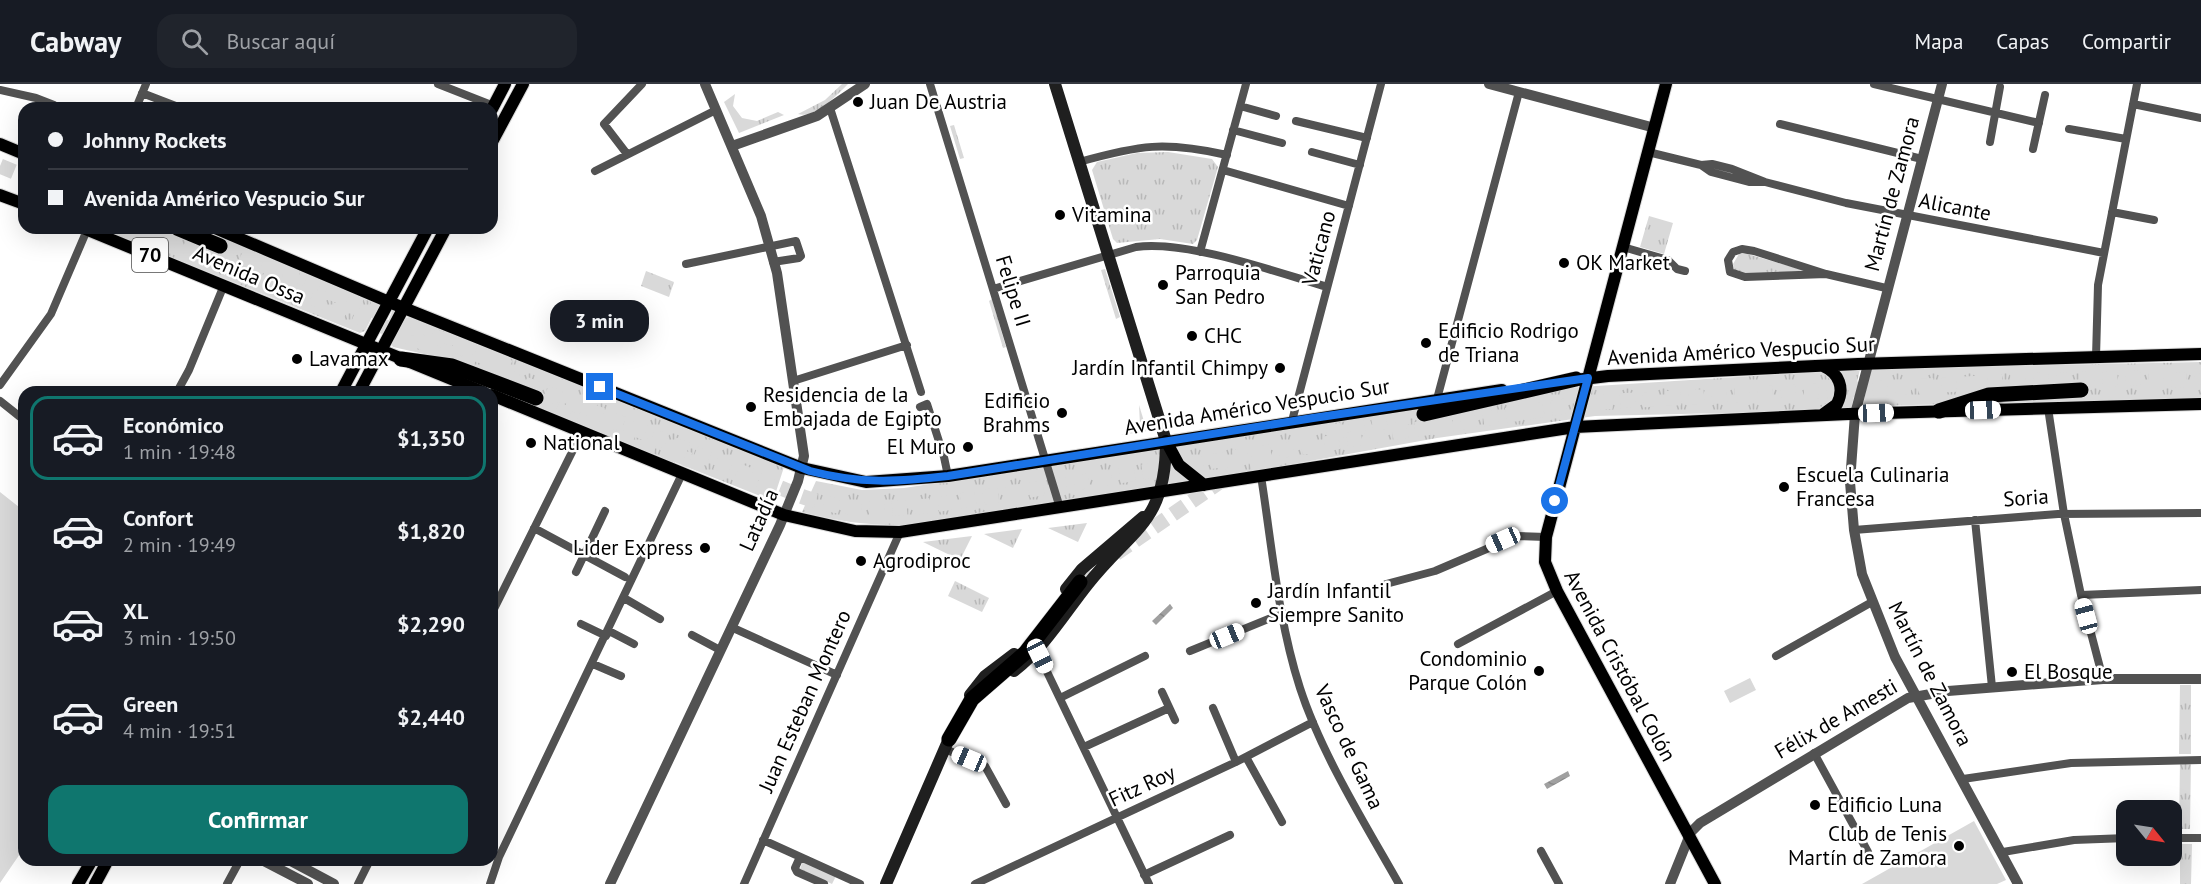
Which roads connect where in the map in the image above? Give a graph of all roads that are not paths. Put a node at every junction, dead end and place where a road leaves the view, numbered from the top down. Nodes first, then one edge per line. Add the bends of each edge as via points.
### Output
1 (438, 84) edge
2 (506, 84) edge
3 (523, 84) edge
4 (642, 84) edge
5 (705, 84) edge
6 (865, 84) edge
7 (930, 84) edge
8 (1055, 84) edge
9 (1245, 84) edge
10 (1381, 84) edge
11 (1489, 84) edge
12 (1666, 84) edge
13 (1874, 84) edge
14 (1942, 84) edge
15 (2137, 84) edge
16 (0, 87) edge
17 (2000, 87) dead end
18 (144, 88) edge
19 (1519, 92) junction
20 (2045, 95) dead end
21 (1938, 100) junction
22 (46, 102) edge
23 (138, 102) edge
24 (170, 102) edge
25 (479, 102) edge
26 (496, 102) edge
27 (2133, 104) junction
28 (1239, 106) junction
29 (830, 108) junction
30 (716, 110) junction
31 (1995, 113) junction
32 (1276, 116) dead end
33 (2201, 118) edge
34 (1296, 121) dead end
35 (2039, 123) junction
36 (1780, 124) dead end
37 (1655, 128) junction
38 (2069, 129) dead end
39 (1233, 130) junction
40 (498, 131) edge
41 (1367, 138) junction
42 (2126, 139) junction
43 (1989, 142) dead end
44 (1282, 143) dead end
45 (0, 144) edge
46 (732, 146) junction
47 (2033, 149) dead end
48 (18, 152) edge
49 (1312, 152) dead end
50 (1648, 152) junction
51 (627, 154) junction
52 (1227, 155) junction
53 (1922, 159) junction
54 (1079, 162) junction
55 (1360, 165) junction
56 (1222, 170) junction
57 (595, 171) dead end
58 (0, 195) edge
59 (18, 202) edge
60 (1349, 206) junction
61 (2112, 212) junction
62 (1906, 216) junction
63 (2154, 220) dead end
64 (83, 234) edge
65 (97, 234) edge
66 (191, 234) edge
67 (229, 234) edge
68 (425, 234) edge
69 (443, 234) edge
70 (220, 246) tunnel mouth
71 (1623, 247) junction
72 (770, 248) junction
73 (1200, 252) junction
74 (2104, 253) junction
75 (1108, 255) junction
76 (773, 262) junction
77 (686, 264) dead end
78 (1686, 271) dead end
79 (1826, 274) junction
80 (224, 285) junction
81 (1327, 287) junction
82 (1886, 288) junction
83 (993, 289) junction
84 (389, 302) junction
85 (404, 307) junction
86 (366, 345) junction
87 (907, 345) junction
88 (380, 351) junction
89 (2201, 354) edge
90 (2096, 357) junction
91 (401, 359) junction
92 (1867, 364) junction
93 (1823, 366) junction
94 (1582, 378) junction
95 (793, 381) junction
96 (0, 385) edge
97 (180, 386) edge
98 (344, 386) edge
99 (362, 386) edge
100 (469, 386) edge
101 (2082, 390) dead end
102 (921, 392) dead end
103 (498, 398) edge
104 (536, 398) tunnel mouth
105 (1437, 399) junction
106 (0, 401) edge
107 (2201, 404) edge
108 (920, 407) dead end
109 (2048, 408) junction
110 (1939, 411) junction
111 (1424, 414) tunnel mouth
112 (1855, 414) junction
113 (18, 415) edge
114 (1818, 416) junction
115 (1292, 421) junction
116 (1575, 427) junction
117 (582, 432) junction
118 (1166, 441) junction
119 (1046, 461) junction
120 (802, 468) junction
121 (682, 474) junction
122 (948, 476) junction
123 (1261, 476) junction
124 (1204, 485) junction
125 (1160, 492) junction
126 (1154, 506) junction
127 (1060, 508) junction
128 (605, 511) dead end
129 (2201, 513) edge
130 (2064, 514) junction
131 (784, 515) junction
132 (1975, 520) junction
133 (534, 528) junction
134 (1854, 530) junction
135 (900, 532) junction
136 (1546, 537) junction
137 (584, 555) junction
138 (576, 572) dead end
139 (625, 577) dead end
140 (1080, 582) tunnel mouth
141 (1386, 584) dead end
142 (2201, 590) edge
143 (1557, 591) junction
144 (2081, 595) junction
145 (624, 598) junction
146 (498, 601) edge
147 (1872, 602) junction
148 (1283, 613) junction
149 (660, 619) dead end
150 (580, 624) dead end
151 (731, 627) junction
152 (608, 633) junction
153 (692, 636) dead end
154 (634, 644) dead end
155 (1458, 644) dead end
156 (720, 650) junction
157 (1037, 651) junction
158 (1190, 651) dead end
159 (1145, 656) dead end
160 (1776, 656) dead end
161 (593, 664) junction
162 (837, 675) junction
163 (621, 676) dead end
164 (2103, 679) junction
165 (2201, 679) edge
166 (1992, 687) junction
167 (1162, 692) dead end
168 (1916, 696) junction
169 (1060, 698) junction
170 (1169, 708) junction
171 (1213, 708) dead end
172 (1174, 720) dead end
173 (1313, 722) junction
174 (947, 744) junction
175 (1084, 747) junction
176 (1814, 753) junction
177 (1245, 757) junction
178 (2201, 760) edge
179 (1236, 762) junction
180 (1963, 779) junction
181 (1006, 804) dead end
182 (1118, 818) junction
183 (1282, 822) dead end
184 (1230, 835) dead end
185 (1689, 836) junction
186 (2116, 838) edge
187 (2182, 838) edge
188 (2201, 838) edge
189 (763, 840) junction
190 (1541, 851) dead end
191 (1868, 852) dead end
192 (2003, 852) junction
193 (800, 857) junction
194 (498, 862) edge
195 (88, 866) edge
196 (105, 866) edge
197 (237, 866) edge
198 (274, 866) edge
199 (300, 866) edge
200 (367, 866) edge
201 (497, 866) edge
202 (1144, 875) junction
203 (839, 880) edge
204 (986, 882) edge
205 (78, 884) edge
206 (95, 884) edge
207 (227, 884) edge
208 (308, 884) edge
209 (334, 884) edge
210 (358, 884) edge
211 (490, 884) edge
212 (610, 884) edge
213 (744, 884) edge
214 (824, 884) edge
215 (860, 884) edge
216 (886, 884) edge
217 (975, 884) edge
218 (1149, 884) edge
219 (1399, 884) edge
220 (1559, 884) edge
221 (1670, 884) edge
222 (1715, 884) edge
223 (2018, 884) edge

1 - 25 street
2 - 26 main road
3 - 40 main road
4 - 51 street via 603,124
5 - 30 street, Latadía
6 - 29 street
7 - 83 street, Felipe II
8 - 54 main road
9 - 28 street
10 - 41 street, Vaticano
11 - 19 street
12 - 37 main road, Avenida Cristóbal Colón
13 - 21 street
14 - 21 street, Martín de Zamora
15 - 27 street
16 - 22 street
17 - 31 street
18 - 23 street
18 - 24 street
19 - 37 street
19 - 105 street
20 - 35 street
21 - 31 street
21 - 53 street, Martín de Zamora
27 - 33 street
27 - 42 street
28 - 32 street
28 - 39 street
29 - 46 street
29 - 87 street
30 - 46 street, Latadía
30 - 51 street
31 - 35 street
31 - 43 street
34 - 41 street
35 - 47 street
36 - 53 street
37 - 50 main road, Avenida Cristóbal Colón
38 - 42 street
39 - 44 street
39 - 52 street
41 - 55 street, Vaticano
42 - 61 street
45 - 48 main road
46 - 72 street, Latadía
49 - 55 street
50 - 62 street, Alicante via 1749,182 1765,182
50 - 71 main road, Avenida Cristóbal Colón
51 - 57 street
52 - 54 street via 1147,145
52 - 56 street
53 - 62 street, Martín de Zamora
54 - 75 main road
55 - 60 street, Vaticano
56 - 60 street
56 - 73 street
58 - 59 main road
60 - 81 street, Vaticano
61 - 63 street
61 - 74 street
62 - 74 street, Alicante
62 - 82 street, Martín de Zamora
64 - 96 street via 51,314
65 - 80 main road, Avenida Ossa / 70
66 - 70 highway
67 - 84 main road, Avenida Ossa
68 - 84 main road
69 - 85 main road
71 - 78 street via 1668,260
71 - 94 main road, Avenida Cristóbal Colón
72 - 76 street, Latadía
72 - 76 street via 798,243 799,258
72 - 77 street
73 - 75 street via 1158,245
73 - 81 street
74 - 90 street
75 - 83 street
75 - 118 main road
76 - 95 street, Latadía
79 - 79 street via 1748,250 1733,252 1728,260 1730,272 1745,277
79 - 82 street
80 - 86 main road, Avenida Ossa / 70
80 - 97 street
81 - 115 street, Vaticano
82 - 92 street, Martín de Zamora
83 - 119 street, Felipe II
84 - 85 main road, Avenida Américo Vespucio Sur
84 - 86 main road
85 - 88 main road
85 - 120 main road, Avenida Américo Vespucio Sur
86 - 88 main road, 70
86 - 98 main road
87 - 95 street
87 - 102 street
88 - 91 main road, 70
88 - 99 main road
89 - 90 main road, Avenida Américo Vespucio Sur
90 - 92 main road, Avenida Américo Vespucio Sur
91 - 100 main road
91 - 104 highway via 452,366
92 - 93 main road, Avenida Américo Vespucio Sur
92 - 112 street, Martín de Zamora
93 - 94 main road, Avenida Américo Vespucio Sur
93 - 114 main road via 1838,378 1841,395 1833,409
94 - 105 main road, Avenida Américo Vespucio Sur
94 - 111 highway
94 - 116 main road, Avenida Cristóbal Colón
95 - 120 street, Latadía via 804,442
101 - 110 highway via 1989,395
103 - 117 main road
105 - 115 main road, Avenida Américo Vespucio Sur
106 - 113 street
107 - 109 main road
108 - 122 street via 927,404
109 - 110 main road
109 - 130 street
110 - 112 main road
112 - 114 main road
112 - 134 street, Martín de Zamora via 1850,482
114 - 116 main road
115 - 118 main road, Avenida Américo Vespucio Sur
116 - 123 main road
116 - 136 main road, Avenida Cristóbal Colón
117 - 121 main road
117 - 133 street
118 - 119 main road, Avenida Américo Vespucio Sur
118 - 124 main road via 1179,465
118 - 125 main road via 1166,470
119 - 122 main road, Avenida Américo Vespucio Sur
119 - 127 street, Felipe II
120 - 122 main road, Avenida Américo Vespucio Sur via 866,482
120 - 131 street, Latadía
121 - 131 main road
121 - 145 street
123 - 124 main road
123 - 148 street, Vasco de Gama
124 - 125 main road
125 - 126 main road
125 - 127 main road
126 - 157 main road via 1136,535 1091,580
126 - 174 main road via 1082,569 1021,648 985,676 963,705
127 - 135 main road
128 - 137 street
129 - 130 street, Soria
130 - 132 street, Soria
130 - 144 street
131 - 135 main road via 855,531
131 - 151 street, Latadía
132 - 134 street, Soria
132 - 166 street
133 - 137 street
133 - 146 street
134 - 147 street, Martín de Zamora
135 - 162 street, Juan Esteban Montero
136 - 141 street via 1517,536 1435,571
136 - 143 main road, Avenida Cristóbal Colón via 1545,562
137 - 138 street
137 - 139 street
140 - 174 highway via 1025,653 972,699
142 - 144 street
143 - 155 street
143 - 185 main road, Avenida Cristóbal Colón
144 - 164 street
145 - 149 street
145 - 152 street
147 - 160 street
147 - 168 street, Martín de Zamora
148 - 158 street
148 - 173 street, Vasco de Gama via 1295,671
150 - 152 street
151 - 156 street, Latadía
151 - 162 street
152 - 154 street
152 - 161 street
153 - 156 street
156 - 212 street, Latadía
157 - 169 street
157 - 174 main road via 977,701
159 - 169 street
161 - 163 street
161 - 194 street
162 - 189 street, Juan Esteban Montero
164 - 165 street, Félix de Amesti
164 - 166 street, Félix de Amesti
166 - 168 street, Félix de Amesti
167 - 170 street
168 - 176 street, Félix de Amesti
168 - 180 street, Martín de Zamora
169 - 175 street
170 - 172 street
170 - 175 street
171 - 179 street
173 - 177 street, Fitz Roy
173 - 219 street, Vasco de Gama
174 - 181 street via 985,766
174 - 216 main road
175 - 182 street
176 - 185 street, Félix de Amesti via 1700,822
176 - 191 street
177 - 179 street, Fitz Roy
177 - 183 street
178 - 180 street via 2071,763
179 - 182 street, Fitz Roy
180 - 192 street, Martín de Zamora
182 - 202 street
182 - 204 street, Fitz Roy
184 - 202 street
185 - 221 street
185 - 222 main road, Avenida Cristóbal Colón
186 - 192 street via 2074,840
187 - 188 street
189 - 193 street
189 - 213 street, Juan Esteban Montero
190 - 220 street
192 - 223 street, Martín de Zamora
193 - 203 street
193 - 214 street via 797,872
195 - 205 main road
196 - 206 main road
197 - 207 street
198 - 208 street
199 - 209 street
200 - 210 street
201 - 211 street
202 - 218 street
203 - 215 street
204 - 217 street, Fitz Roy

